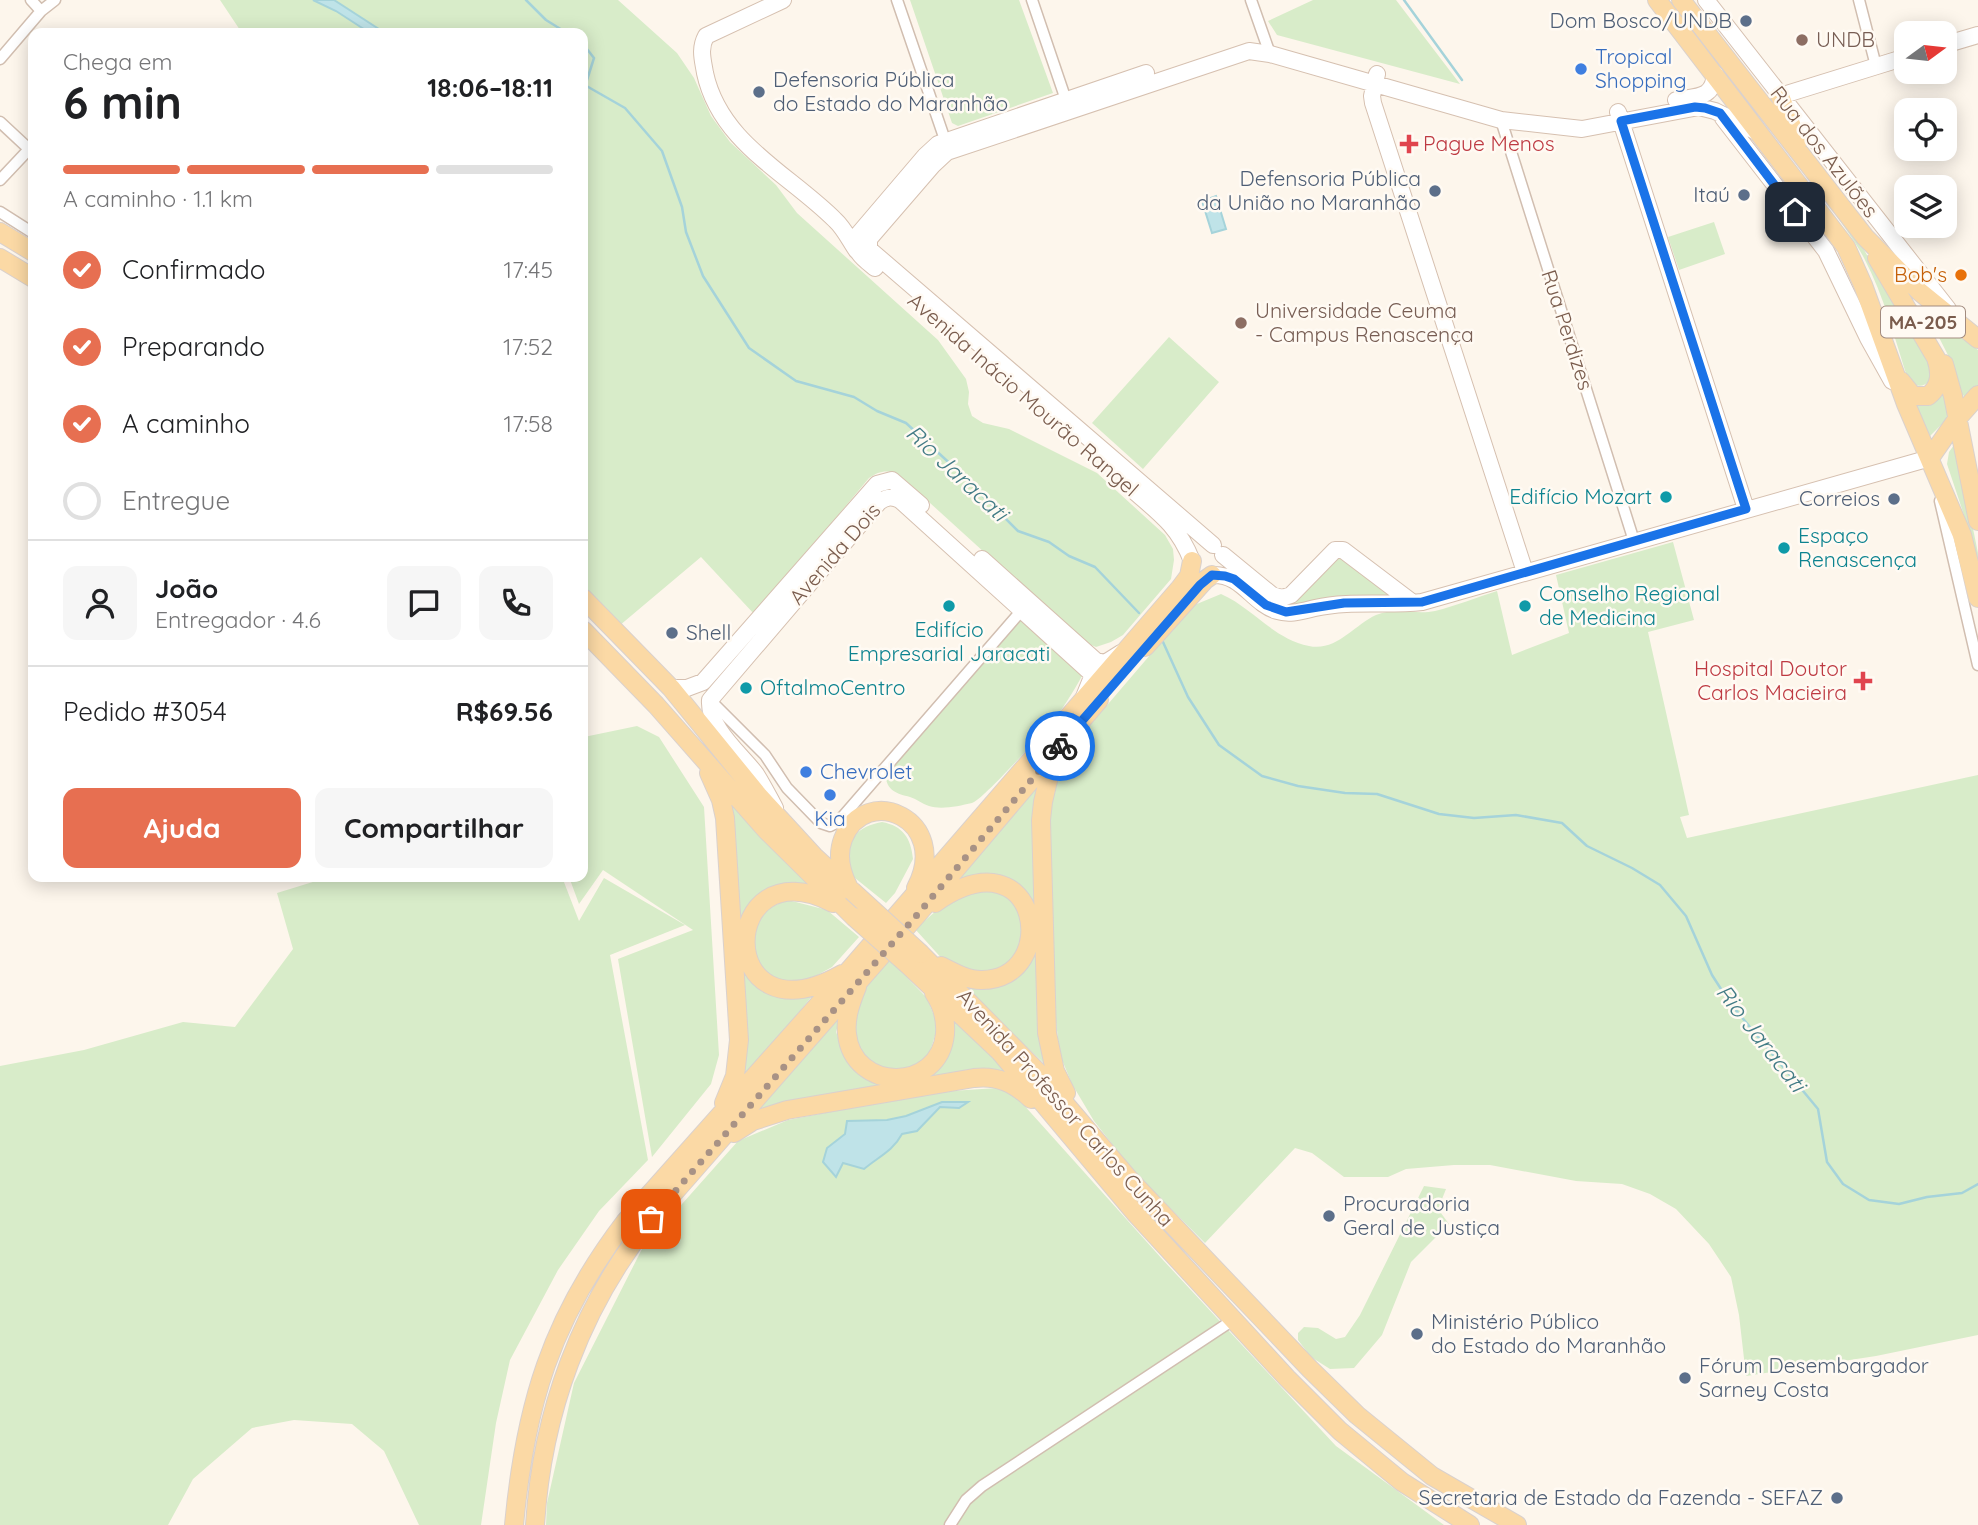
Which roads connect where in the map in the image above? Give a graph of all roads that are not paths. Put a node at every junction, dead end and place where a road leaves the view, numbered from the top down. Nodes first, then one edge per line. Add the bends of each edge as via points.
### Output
1 (31, 0) edge
2 (55, 0) edge
3 (783, 0) edge
4 (897, 0) edge
5 (1032, 0) edge
6 (1251, 0) edge
7 (1657, 0) edge
8 (1681, 0) edge
9 (1706, 0) edge
10 (1859, 0) edge
11 (41, 11) junction
12 (1978, 35) edge
13 (1957, 41) edge
14 (1268, 49) junction
15 (0, 59) edge
16 (1894, 61) edge
17 (1876, 66) junction
18 (1714, 74) junction
19 (1376, 79) junction
20 (1780, 96) junction
21 (1066, 100) junction
22 (1720, 113) junction
23 (1619, 116) junction
24 (1501, 120) junction
25 (0, 122) edge
26 (1761, 134) junction
27 (945, 140) junction
28 (28, 145) edge
29 (28, 150) edge
30 (1806, 162) junction
31 (0, 180) edge
32 (0, 212) edge
33 (28, 230) edge
34 (0, 232) edge
35 (1865, 237) junction
36 (28, 249) edge
37 (864, 251) junction
38 (0, 258) edge
39 (28, 275) edge
40 (1863, 285) junction
41 (1975, 337) edge
42 (1978, 395) edge
43 (1906, 404) junction
44 (1978, 411) edge
45 (1957, 419) junction
46 (1961, 438) junction
47 (1930, 458) junction
48 (1746, 509) junction
49 (1978, 521) edge
50 (1634, 541) junction
51 (1218, 550) junction
52 (1192, 561) junction
53 (1525, 572) junction
54 (808, 573) junction
55 (1213, 575) junction
56 (1978, 598) edge
57 (588, 603) edge
58 (1413, 603) junction
59 (1022, 610) junction
60 (588, 635) edge
61 (1129, 648) junction
62 (1978, 665) edge
63 (671, 688) junction
64 (710, 700) junction
65 (1082, 702) junction
66 (704, 726) junction
67 (724, 734) junction
68 (697, 752) junction
69 (1055, 752) junction
70 (783, 823) junction
71 (852, 891) junction
72 (909, 913) junction
73 (850, 914) junction
74 (916, 961) junction
75 (856, 973) junction
76 (708, 1129) junction
77 (1089, 1132) junction
78 (1083, 1151) junction
79 (709, 1152) junction
80 (1233, 1320) junction
81 (514, 1525) edge
82 (535, 1525) edge
83 (950, 1525) edge
84 (1469, 1525) edge
85 (1517, 1525) edge

1 - 11 street
2 - 11 street
3 - 37 main road via 706,36 702,54 707,79 736,135
4 - 27 street
5 - 21 street
6 - 14 street
7 - 18 main road
8 - 30 main road
9 - 20 main road, Rua dos Azulões
10 - 17 street
11 - 15 street
12 - 13 main road
14 - 19 main road
14 - 21 main road via 1247,40
14 - 37 main road via 1243,52 950,150 869,239
16 - 17 main road
17 - 20 main road
18 - 23 main road via 1713,88 1706,94
18 - 26 main road
19 - 23 main road via 1525,113 1575,120
19 - 24 main road
19 - 53 main road via 1373,103
20 - 30 main road
20 - 41 main road, Rua dos Azulões via 1933,291
21 - 27 main road
22 - 23 main road via 1695,107
22 - 26 main road
22 - 43 main road via 1826,251
23 - 24 main road via 1575,129
23 - 48 main road
24 - 50 street, Rua Perdizes
25 - 28 street
26 - 40 main road via 1839,236
27 - 37 main road via 925,156 858,233 855,242
29 - 31 street
30 - 35 main road
32 - 33 street
34 - 36 main road
35 - 40 main road via 1936,358 1940,377 1933,393 1919,397 1906,389
35 - 41 main road via 1920,292
35 - 45 main road, MA-205 via 1934,342 1947,373
37 - 51 main road, Avenida Inácio Mourão Rangel
37 - 52 main road, Avenida Inácio Mourão Rangel via 1171,523
38 - 39 main road
40 - 43 main road
42 - 45 main road
43 - 47 main road
44 - 46 main road
45 - 46 main road, MA-205
45 - 47 main road
46 - 49 main road, MA-205
47 - 48 main road
47 - 56 main road via 1962,535
47 - 62 street
48 - 50 main road
50 - 53 main road
51 - 52 main road via 1200,546
51 - 55 main road via 1221,569
51 - 58 main road, Avenida Inácio Mourão Rangel via 1272,595 1282,598 1291,595 1335,550 1343,550
52 - 55 main road via 1199,573
52 - 61 main road via 1185,582
53 - 58 main road
54 - 59 main road, Avenida Dois via 878,502 893,497
54 - 61 main road, Avenida Dois via 872,489 881,481 892,480 1096,661 1107,662
54 - 63 main road, Avenida Dois via 703,682
54 - 64 main road, Avenida Dois
55 - 58 main road via 1234,579 1266,605 1286,612 1344,603
55 - 69 main road
57 - 63 main road, Avenida Professor Carlos Cunha
59 - 64 street via 835,824 821,823 787,788 765,755
59 - 65 main road, Avenida Dois via 1091,673
60 - 68 main road, Avenida Professor Carlos Cunha
61 - 65 main road
63 - 66 main road, Avenida Professor Carlos Cunha
64 - 67 main road via 711,714
65 - 72 main road
66 - 67 main road
66 - 70 main road, Avenida Professor Carlos Cunha
67 - 70 main road via 759,779
68 - 73 main road, Avenida Professor Carlos Cunha
68 - 76 main road via 714,782 725,818 739,1040 736,1076
69 - 72 main road
69 - 77 main road via 1041,820 1047,1033 1059,1083
70 - 71 main road, Avenida Professor Carlos Cunha
71 - 72 main road via 840,858 846,833 863,816 898,814 918,831 925,855
71 - 74 main road, Avenida Professor Carlos Cunha, bridge
72 - 74 main road via 984,881 1000,884 1020,898 1030,921 1024,957 1010,971 992,979 971,979
72 - 75 main road
73 - 74 main road, Avenida Professor Carlos Cunha, bridge
73 - 75 main road via 808,893 778,894 753,913 745,948 757,973 788,991
74 - 75 main road via 944,1016 945,1038 932,1065 899,1079 869,1071 850,1051 846,1034
74 - 77 main road, Avenida Professor Carlos Cunha via 1038,1072
74 - 78 main road, Avenida Professor Carlos Cunha
75 - 76 main road
75 - 79 main road
76 - 81 main road via 625,1222 568,1311 527,1427
77 - 85 main road, Avenida Professor Carlos Cunha via 1204,1259 1376,1433 1432,1476
78 - 79 main road via 1017,1087 984,1077 772,1114 746,1124
78 - 80 main road, Avenida Professor Carlos Cunha
79 - 82 main road via 637,1237 584,1324 555,1400 539,1475
80 - 83 street via 982,1486
80 - 84 main road, Avenida Professor Carlos Cunha via 1340,1431 1402,1482

